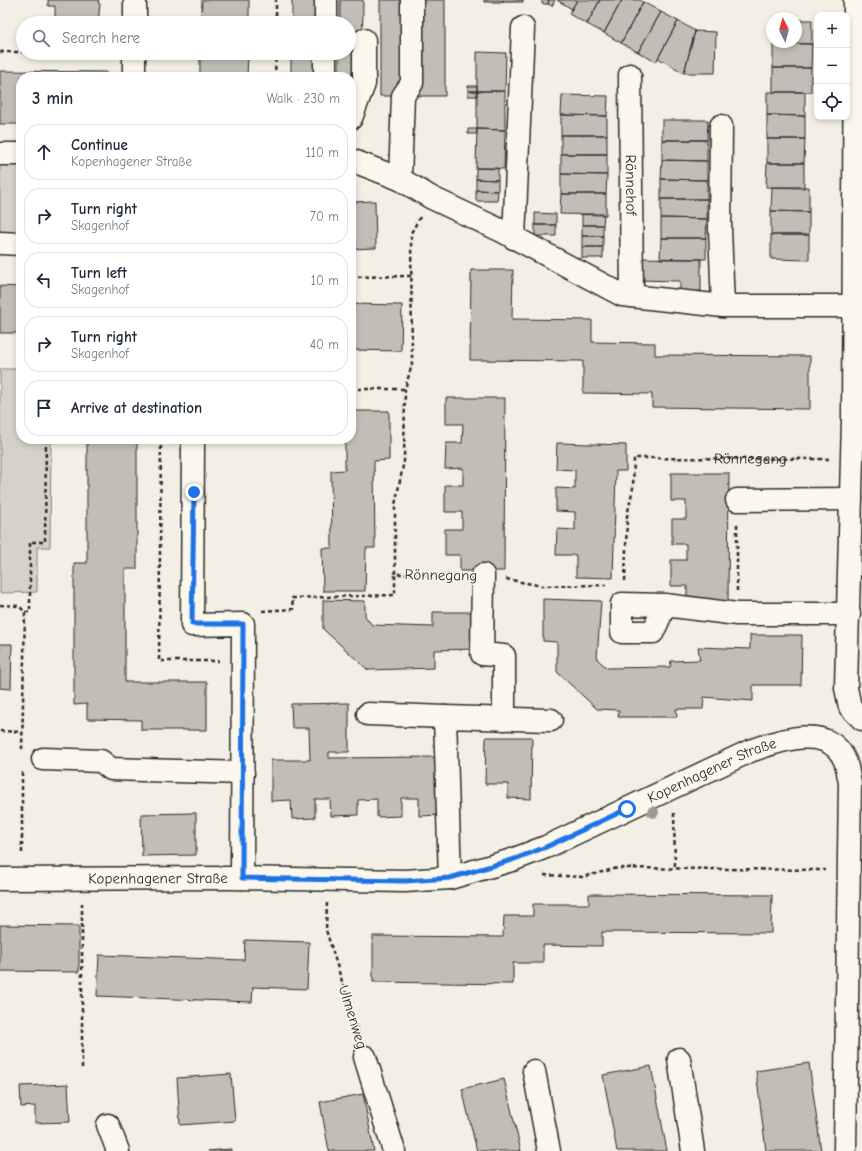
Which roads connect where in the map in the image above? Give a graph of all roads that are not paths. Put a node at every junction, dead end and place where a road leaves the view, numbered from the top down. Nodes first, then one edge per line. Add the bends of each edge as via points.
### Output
1 (135, 0) edge
2 (326, 0) edge
3 (412, 0) edge
4 (855, 0) edge
5 (135, 16) edge
6 (326, 16) edge
7 (523, 28) dead end
8 (364, 40) dead end
9 (134, 60) edge
10 (325, 60) edge
11 (134, 72) edge
12 (325, 72) edge
13 (630, 75) dead end
14 (416, 96) dead end
15 (356, 105) edge
16 (721, 126) dead end
17 (0, 154) edge
18 (16, 154) edge
19 (356, 162) edge
20 (415, 188) junction
21 (514, 238) junction
22 (0, 243) edge
23 (16, 244) edge
24 (632, 296) junction
25 (723, 306) junction
26 (853, 306) junction
27 (858, 420) edge
28 (193, 444) edge
29 (851, 498) junction
30 (737, 500) road end
31 (483, 575) road end
32 (665, 605) junction
33 (849, 614) junction
34 (368, 714) dead end
35 (445, 717) junction
36 (504, 719) junction
37 (861, 719) edge
38 (551, 720) dead end
39 (43, 759) dead end
40 (243, 773) junction
41 (242, 878) junction
42 (450, 878) junction
43 (0, 879) edge
44 (365, 1057) road end
45 (679, 1059) dead end
46 (534, 1071) dead end
47 (108, 1125) dead end
48 (118, 1151) edge
49 (394, 1151) edge
50 (549, 1151) edge
51 (693, 1151) edge
52 (845, 1151) edge

1 - 5 street
2 - 6 street
3 - 20 street via 412,83 403,96
4 - 26 street
7 - 21 street
8 - 15 street via 364,84
9 - 11 street
10 - 12 street
13 - 24 street, Rönnehof
14 - 20 street
16 - 25 street via 720,229
17 - 18 street
19 - 20 street
20 - 21 street
21 - 24 street via 622,295
22 - 23 street
24 - 25 street
25 - 26 street
26 - 27 street
27 - 29 street via 852,459
28 - 40 street via 192,624 243,624
29 - 30 street
29 - 33 street
31 - 36 street via 482,654 504,656
32 - 32 street via 623,594 622,632 653,632
32 - 33 street via 738,614
33 - 37 street via 846,688 850,707
34 - 35 street
35 - 36 street
35 - 42 street
36 - 38 street
39 - 40 street via 101,761 111,769
40 - 41 street
41 - 42 street, Kopenhagener Straße via 405,881
41 - 43 street, Kopenhagener Straße
42 - 52 street, Kopenhagener Straße via 546,847 750,751 776,742 801,737 820,738 837,748 845,760 850,782
44 - 49 street, Ulmenweg
45 - 51 street
46 - 50 street
47 - 48 street

